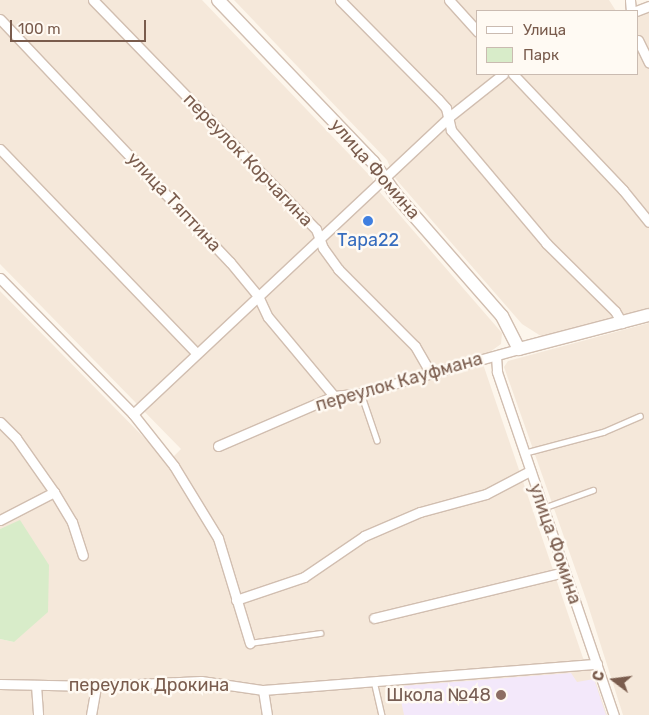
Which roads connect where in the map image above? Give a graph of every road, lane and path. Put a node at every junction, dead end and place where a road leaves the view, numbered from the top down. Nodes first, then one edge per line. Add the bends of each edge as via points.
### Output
1 (93, 0) edge
2 (218, 0) edge
3 (340, 0) edge
4 (449, 0) edge
5 (0, 19) edge
6 (477, 31) edge
7 (639, 42) edge
8 (649, 63) edge
9 (502, 75) edge
10 (514, 75) edge
11 (449, 117) junction
12 (0, 149) edge
13 (384, 178) junction
14 (649, 222) edge
15 (320, 239) junction
16 (0, 278) edge
17 (258, 296) junction
18 (649, 315) edge
19 (622, 323) junction
20 (519, 349) junction
21 (196, 353) junction
22 (496, 356) junction
23 (430, 372) junction
24 (497, 372) joint
25 (361, 393) junction
26 (334, 396) junction
27 (133, 414) junction
28 (640, 416) dead end
29 (0, 422) edge
30 (377, 440) dead end
31 (218, 446) dead end
32 (524, 453) junction
33 (530, 471) junction
34 (593, 490) dead end
35 (54, 492) junction
36 (543, 508) junction
37 (0, 520) edge
38 (82, 555) dead end
39 (564, 572) junction
40 (236, 600) junction
41 (374, 618) dead end
42 (320, 633) dead end
43 (250, 643) joint
44 (597, 664) junction
45 (373, 679) junction
46 (0, 684) edge
47 (36, 684) junction
48 (96, 686) junction
49 (262, 690) junction
50 (38, 715) edge
51 (91, 715) edge
52 (267, 715) edge
53 (382, 715) edge
54 (614, 715) edge

1 - 15 street, переулок Корчагина via 316,229
2 - 13 street, улица Фомина via 373,162
3 - 11 street via 438,99
4 - 6 street
5 - 17 street, улица Тяптина via 135,159
7 - 8 street
9 - 11 street
10 - 14 street via 624,190
11 - 13 street
11 - 19 street via 450,130 546,243 616,311
12 - 21 street
13 - 15 street
13 - 20 street, улица Фомина via 502,316
15 - 17 street
15 - 23 street, переулок Корчагина via 338,269 415,346
16 - 27 street
17 - 21 street
17 - 26 street, улица Тяптина via 268,317
18 - 19 street, переулок Кауфмана
19 - 20 street, переулок Кауфмана
20 - 22 street, переулок Кауфмана
21 - 27 street
22 - 23 street, переулок Кауфмана
22 - 24 street, переулок Кауфмана
23 - 25 street, переулок Кауфмана
24 - 32 street, улица Фомина
25 - 26 street, переулок Кауфмана
25 - 30 lane
26 - 31 street, переулок Кауфмана
27 - 40 street via 174,466 218,538
28 - 32 lane via 603,432
29 - 35 street via 16,438
32 - 33 street, улица Фомина
33 - 36 street, улица Фомина
33 - 40 street via 486,494 420,512 364,536 304,577
34 - 36 lane
35 - 37 street
35 - 38 street via 72,522
36 - 39 street, улица Фомина
39 - 41 street
39 - 44 street, улица Фомина
40 - 43 street
42 - 43 lane
44 - 45 street, переулок Дрокина
44 - 54 street, улица Фомина
45 - 49 street, переулок Дрокина
45 - 53 lane
46 - 47 street, переулок Дрокина
47 - 48 street, переулок Дрокина
47 - 50 street
48 - 49 street, переулок Дрокина via 201,681
48 - 51 street
49 - 52 street

